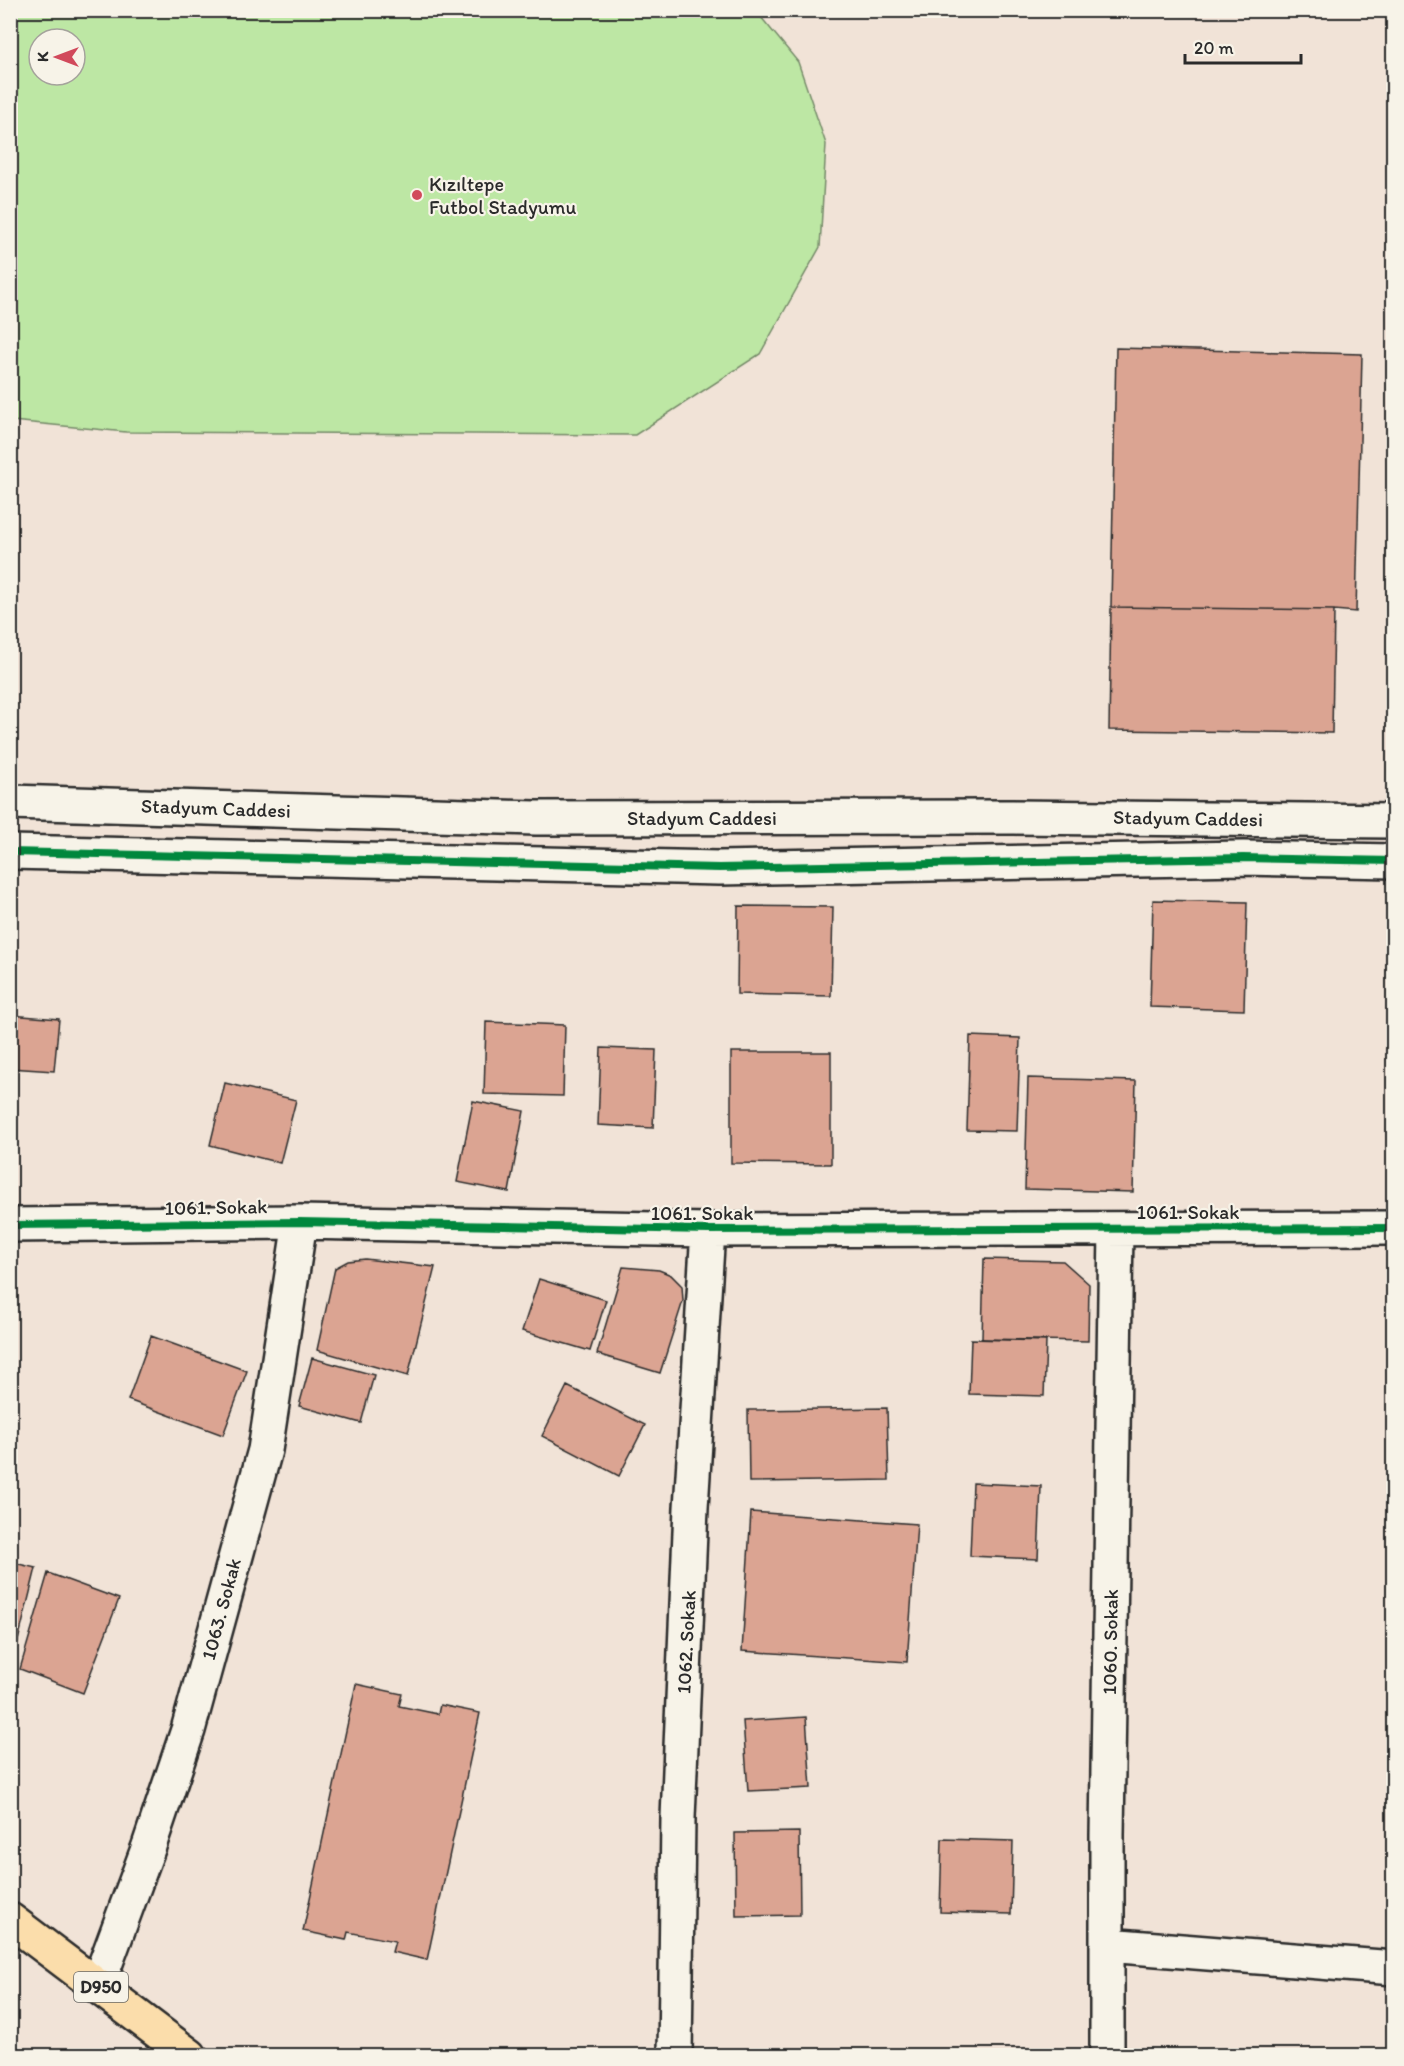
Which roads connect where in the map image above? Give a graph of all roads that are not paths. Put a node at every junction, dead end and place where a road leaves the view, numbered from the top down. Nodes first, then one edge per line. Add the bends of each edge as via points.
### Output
1 (10, 802) edge
2 (1394, 821) edge
3 (10, 852) edge
4 (1394, 861) edge
5 (300, 1222) junction
6 (10, 1226) edge
7 (1394, 1228) edge
8 (1116, 1229) junction
9 (708, 1230) junction
10 (10, 1920) edge
11 (1107, 1946) junction
12 (1394, 1968) edge
13 (98, 1984) junction
14 (190, 2055) edge
15 (675, 2055) edge
16 (1107, 2055) edge

1 - 2 street, Stadyum Caddesi via 536,818
3 - 4 street via 719,868 1243,858
5 - 6 street, 1061. Sokak
5 - 9 street, 1061. Sokak
5 - 13 street, 1063. Sokak via 265,1450 188,1730
7 - 8 street, 1061. Sokak
8 - 9 street, 1061. Sokak
8 - 11 street, 1060. Sokak
9 - 15 street, 1062. Sokak via 678,1818
10 - 13 highway, D950
11 - 12 street
11 - 16 street, 1060. Sokak
13 - 14 highway, D950

